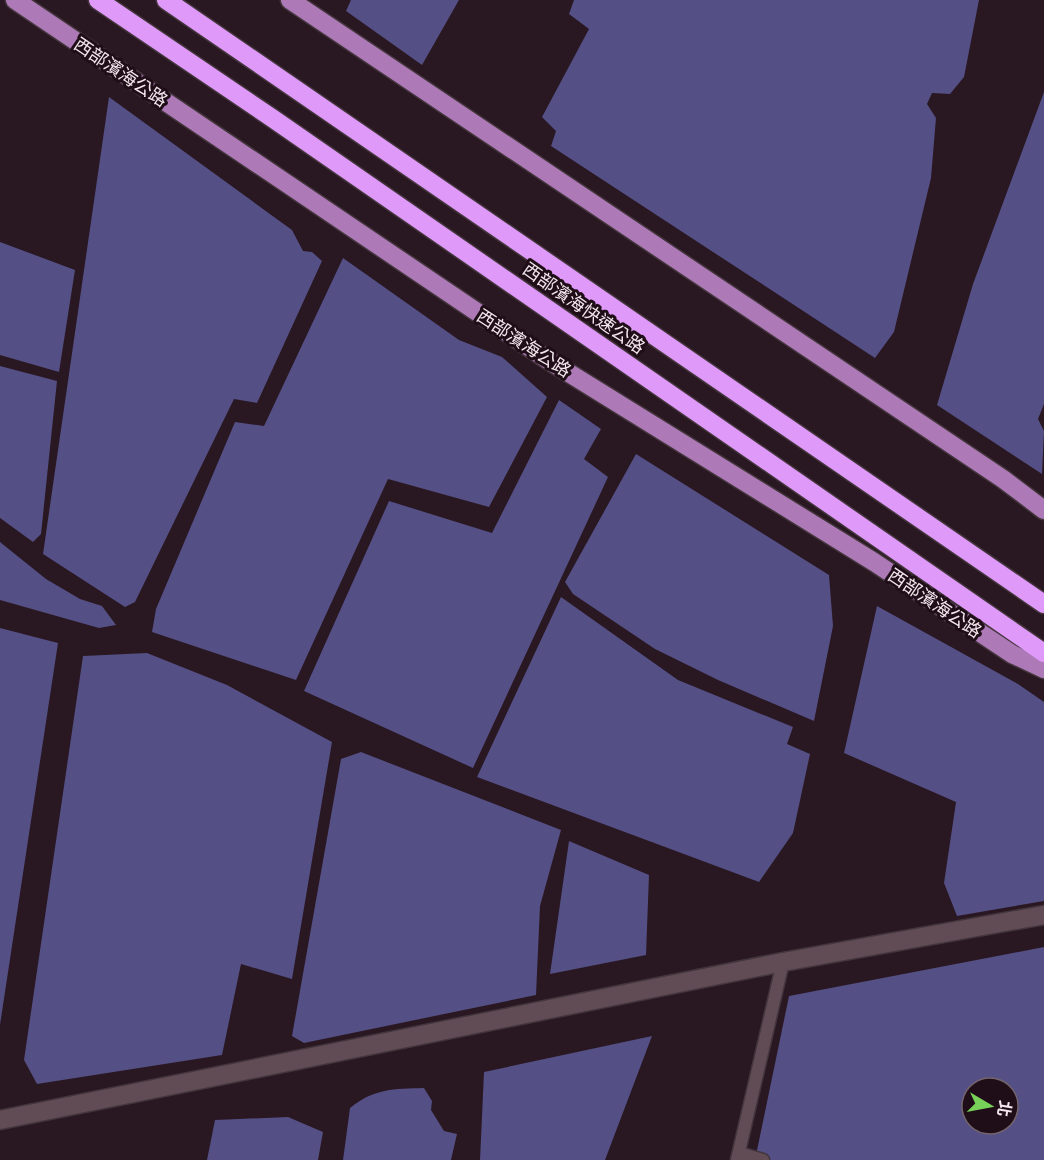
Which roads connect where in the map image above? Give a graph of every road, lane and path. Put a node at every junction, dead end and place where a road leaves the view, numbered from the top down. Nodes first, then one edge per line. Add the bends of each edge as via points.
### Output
1 (15, 0) edge
2 (98, 0) edge
3 (166, 0) edge
4 (290, 0) edge
5 (1044, 510) edge
6 (1044, 604) edge
7 (1044, 653) edge
8 (1012, 654) junction
9 (1044, 669) edge
10 (1044, 681) edge
11 (1044, 915) edge
12 (783, 962) junction
13 (0, 1120) edge
14 (738, 1156) edge
15 (763, 1160) edge

1 - 8 main road, 西部濱海公路 via 548,360 874,562
2 - 7 highway, 西部濱海快速公路
3 - 6 highway, 西部濱海快速公路
4 - 5 main road
8 - 9 main road, 西部濱海公路
8 - 10 main road
11 - 12 street
12 - 13 street
12 - 14 lane
14 - 15 lane

